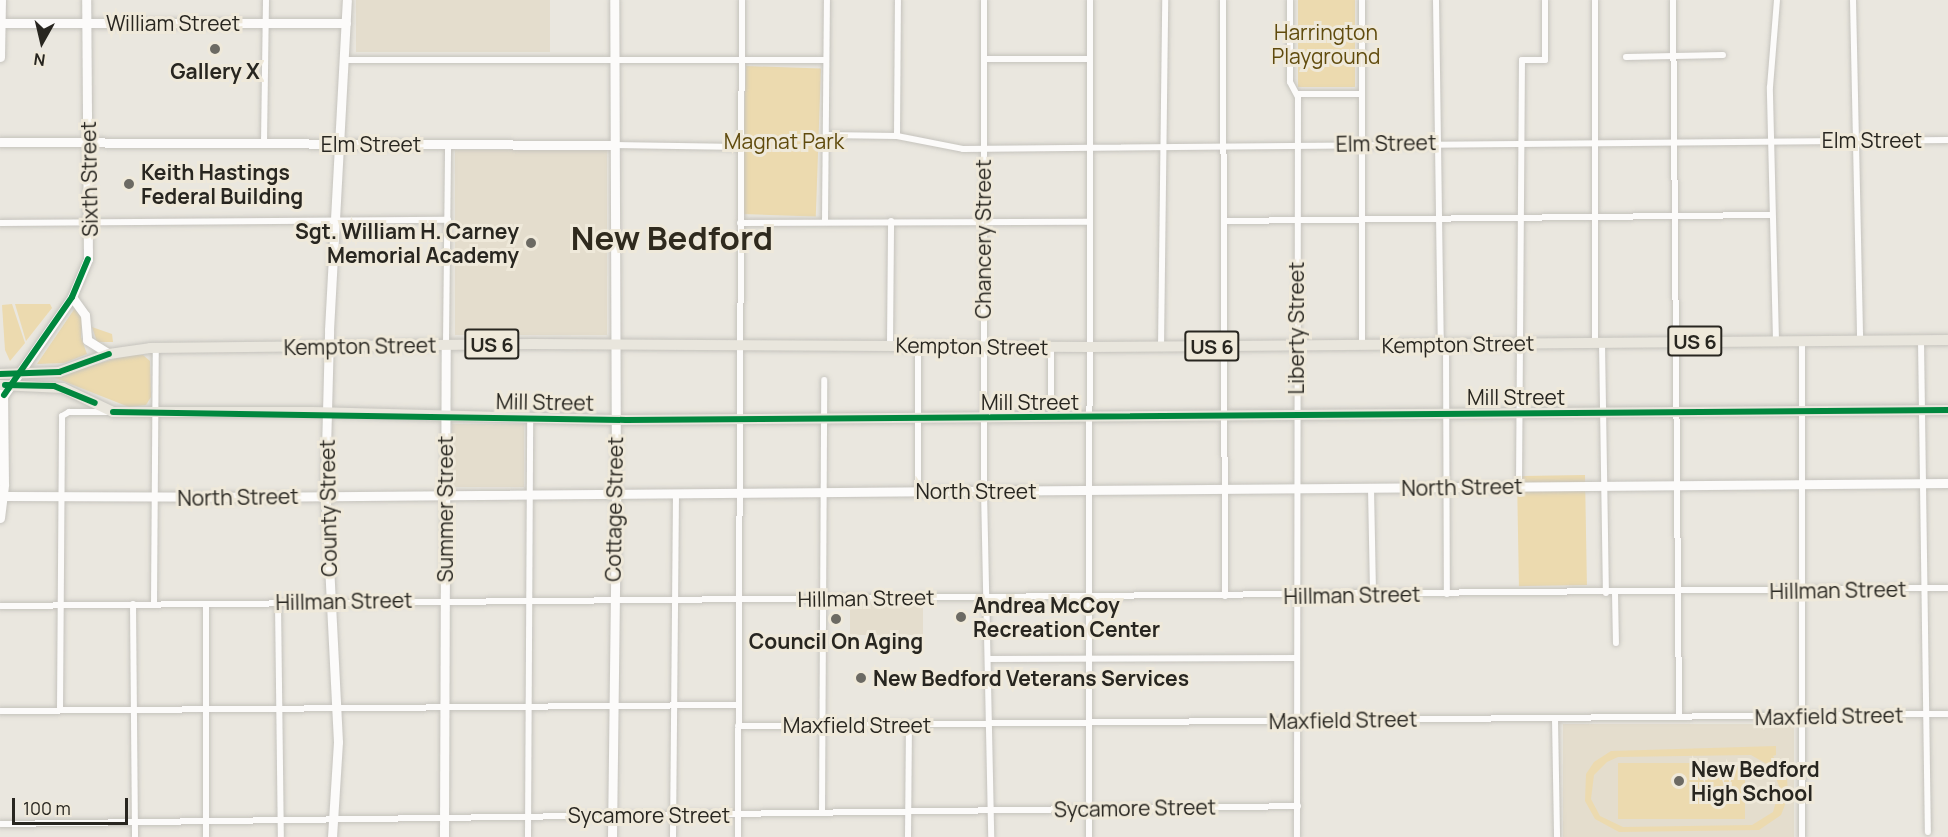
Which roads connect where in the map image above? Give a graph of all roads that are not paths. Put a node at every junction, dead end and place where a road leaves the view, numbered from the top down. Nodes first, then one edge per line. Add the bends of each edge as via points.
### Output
1 (1, 0) edge
2 (86, 0) edge
3 (266, 0) edge
4 (347, 0) edge
5 (614, 0) edge
6 (742, 0) edge
7 (827, 0) edge
8 (898, 0) edge
9 (984, 0) edge
10 (1090, 0) edge
11 (1165, 0) edge
12 (1223, 0) edge
13 (1290, 0) edge
14 (1362, 0) edge
15 (1436, 0) edge
16 (1545, 0) edge
17 (1595, 0) edge
18 (1674, 0) edge
19 (1777, 0) edge
20 (1853, 0) edge
21 (0, 23) edge
22 (85, 23) junction
23 (265, 23) junction
24 (346, 23) junction
25 (1723, 55) dead end
26 (0, 57) edge
27 (1626, 57) dead end
28 (1675, 57) junction
29 (984, 59) junction
30 (1090, 59) junction
31 (344, 60) junction
32 (614, 60) junction
33 (742, 60) junction
34 (825, 60) junction
35 (1297, 94) junction
36 (1361, 94) junction
37 (826, 135) junction
38 (897, 136) junction
39 (1595, 140) junction
40 (1676, 140) junction
41 (1771, 140) junction
42 (1857, 140) junction
43 (1948, 140) edge
44 (1521, 141) junction
45 (0, 142) edge
46 (89, 142) junction
47 (264, 143) junction
48 (1438, 143) junction
49 (340, 144) junction
50 (448, 144) junction
51 (1298, 144) junction
52 (1360, 144) junction
53 (614, 145) junction
54 (1163, 145) junction
55 (1224, 145) junction
56 (1090, 146) junction
57 (741, 147) junction
58 (984, 148) junction
59 (1772, 215) junction
60 (1677, 216) junction
61 (1595, 217) junction
62 (1519, 218) junction
63 (1439, 219) junction
64 (337, 220) junction
65 (448, 220) junction
66 (983, 220) junction
67 (1297, 220) junction
68 (1361, 220) junction
69 (891, 221) junction
70 (1224, 221) junction
71 (825, 222) junction
72 (1090, 222) junction
73 (0, 223) edge
74 (90, 223) junction
75 (741, 223) junction
76 (72, 297) junction
77 (1948, 340) edge
78 (1776, 341) junction
79 (1802, 341) junction
80 (1860, 341) junction
81 (1921, 341) junction
82 (1677, 342) junction
83 (1599, 343) junction
84 (446, 344) junction
85 (615, 344) junction
86 (740, 344) junction
87 (1444, 344) junction
88 (1519, 344) junction
89 (890, 345) junction
90 (918, 345) junction
91 (1296, 345) junction
92 (1362, 345) junction
93 (328, 346) junction
94 (982, 346) junction
95 (1224, 346) junction
96 (1051, 347) junction
97 (1090, 347) junction
98 (1161, 347) junction
99 (156, 348) junction
100 (109, 354) junction
101 (18, 374) junction
102 (824, 380) dead end
103 (3, 383) edge
104 (1948, 410) edge
105 (1802, 411) junction
106 (1922, 411) junction
107 (113, 412) junction
108 (155, 412) junction
109 (1678, 412) junction
110 (1603, 413) junction
111 (326, 414) junction
112 (1446, 414) junction
113 (1519, 414) junction
114 (1224, 416) junction
115 (1296, 416) junction
116 (445, 417) junction
117 (530, 418) junction
118 (1051, 418) junction
119 (1090, 418) junction
120 (918, 419) junction
121 (983, 419) junction
122 (615, 420) junction
123 (740, 420) junction
124 (824, 420) junction
125 (1923, 482) junction
126 (1948, 483) edge
127 (1802, 484) junction
128 (1679, 485) junction
129 (1519, 486) junction
130 (1604, 486) junction
131 (1446, 487) junction
132 (1296, 488) junction
133 (1371, 488) junction
134 (1224, 489) junction
135 (984, 490) junction
136 (1090, 490) junction
137 (918, 491) junction
138 (740, 492) junction
139 (823, 492) junction
140 (616, 493) junction
141 (676, 493) junction
142 (529, 494) junction
143 (326, 495) junction
144 (445, 495) junction
145 (2, 496) edge
146 (61, 498) junction
147 (155, 498) junction
148 (0, 518) edge
149 (1924, 588) junction
150 (1948, 588) edge
151 (1801, 591) junction
152 (1678, 592) junction
153 (1606, 593) junction
154 (1615, 593) junction
155 (1447, 594) junction
156 (1373, 595) junction
157 (1090, 596) junction
158 (1225, 596) junction
159 (1299, 596) junction
160 (823, 597) junction
161 (985, 597) junction
162 (678, 598) junction
163 (445, 599) junction
164 (613, 599) junction
165 (530, 600) junction
166 (738, 600) junction
167 (330, 602) junction
168 (206, 603) junction
169 (278, 603) junction
170 (133, 604) junction
171 (154, 604) junction
172 (62, 605) junction
173 (0, 606) edge
174 (1616, 643) dead end
175 (988, 658) junction
176 (1091, 658) junction
177 (1296, 658) junction
178 (614, 705) junction
179 (675, 705) junction
180 (739, 705) junction
181 (444, 706) junction
182 (529, 706) junction
183 (336, 707) junction
184 (206, 709) junction
185 (279, 709) junction
186 (60, 710) junction
187 (135, 710) junction
188 (0, 711) edge
189 (1948, 714) edge
190 (1927, 715) junction
191 (1802, 716) junction
192 (1679, 717) junction
193 (1555, 719) junction
194 (1298, 721) junction
195 (987, 723) junction
196 (1089, 723) junction
197 (823, 725) junction
198 (909, 725) junction
199 (738, 726) junction
200 (1298, 806) junction
201 (1089, 808) junction
202 (989, 810) junction
203 (822, 812) junction
204 (909, 812) junction
205 (673, 814) junction
206 (738, 814) junction
207 (528, 815) junction
208 (612, 816) junction
209 (444, 818) junction
210 (334, 819) junction
211 (206, 820) junction
212 (281, 820) junction
213 (135, 823) junction
214 (0, 824) edge
215 (1928, 832) dead end
216 (135, 837) edge
217 (206, 837) edge
218 (281, 837) edge
219 (332, 837) edge
220 (444, 837) edge
221 (528, 837) edge
222 (612, 837) edge
223 (673, 837) edge
224 (738, 837) edge
225 (908, 837) edge
226 (991, 837) edge
227 (1089, 837) edge
228 (1297, 837) edge
229 (1557, 837) edge
230 (1802, 837) edge

1 - 21 main road
2 - 22 main road, Sixth Street
3 - 23 street
4 - 24 main road, County Street
5 - 32 main road, Cottage Street
6 - 33 street
7 - 34 street
8 - 38 street
9 - 29 street, Chancery Street
10 - 30 street
11 - 54 street
12 - 55 street
13 - 35 street, Liberty Street via 1290,82
14 - 36 street
15 - 48 street
16 - 44 street via 1545,60 1522,60
17 - 39 street
18 - 28 street
19 - 41 street
20 - 42 street
21 - 22 main road, William Street
21 - 26 main road
22 - 23 main road, William Street
22 - 46 main road, Sixth Street
23 - 24 main road, William Street
23 - 47 street
24 - 31 main road, County Street
25 - 28 street
27 - 28 street
28 - 40 street
29 - 30 street
29 - 58 street, Chancery Street
30 - 56 street
31 - 32 street
31 - 49 main road, County Street
32 - 33 street
32 - 53 main road, Cottage Street
33 - 34 street
33 - 57 street
34 - 37 street
35 - 36 street
35 - 51 street, Liberty Street
36 - 52 street
37 - 38 street, Elm Street
37 - 71 street
38 - 58 street, Elm Street via 950,148
39 - 40 street, Elm Street
39 - 44 street, Elm Street
39 - 61 street
40 - 41 street, Elm Street
40 - 60 street
41 - 42 street, Elm Street
41 - 59 street
42 - 43 street, Elm Street
42 - 80 street
44 - 48 street, Elm Street
44 - 62 street
45 - 46 main road, Elm Street
46 - 47 main road, Elm Street
46 - 74 main road, Sixth Street
47 - 49 main road, Elm Street
48 - 52 street, Elm Street
48 - 63 street
49 - 50 main road, Elm Street
49 - 64 main road, County Street
50 - 53 main road, Elm Street
50 - 65 street, Summer Street
51 - 52 street, Elm Street
51 - 55 street, Elm Street
51 - 67 street, Liberty Street
52 - 68 street
53 - 57 street, Elm Street
53 - 85 main road, Cottage Street
54 - 55 street, Elm Street
54 - 56 street, Elm Street
54 - 98 street
55 - 70 street
56 - 58 street, Elm Street
56 - 72 street
57 - 75 street
58 - 66 street, Chancery Street
59 - 60 street
59 - 78 street
60 - 61 street
60 - 82 street
61 - 62 street
61 - 83 street
62 - 63 street
62 - 88 street
63 - 68 street
63 - 87 street
64 - 65 street
64 - 74 street
64 - 93 main road, County Street
65 - 84 street, Summer Street
66 - 69 street
66 - 72 street
66 - 94 street, Chancery Street
67 - 68 street
67 - 70 street
67 - 91 street, Liberty Street
68 - 92 street
69 - 71 street
69 - 89 street
70 - 95 street
71 - 75 street
72 - 97 street
73 - 74 street
74 - 76 main road, Sixth Street via 88,259
75 - 86 street
76 - 100 main road via 84,311 87,340
76 - 101 main road, Sixth Street
77 - 81 main road, Kempton Street / US 6
78 - 79 main road, Kempton Street / US 6
78 - 82 main road, Kempton Street / US 6
79 - 80 main road, Kempton Street / US 6
79 - 105 street
80 - 81 main road, Kempton Street / US 6
81 - 106 street
82 - 83 main road, Kempton Street / US 6
82 - 109 street
83 - 88 main road, Kempton Street / US 6
83 - 110 street
84 - 85 main road, Kempton Street / US 6
84 - 93 main road, Kempton Street / US 6
84 - 116 main road, Summer Street
85 - 86 main road, Kempton Street / US 6
85 - 122 main road, Cottage Street
86 - 89 main road, Kempton Street / US 6
86 - 123 street
87 - 88 main road, Kempton Street / US 6
87 - 92 main road, Kempton Street / US 6
87 - 112 street
88 - 113 street
89 - 90 main road, Kempton Street / US 6
90 - 94 main road, Kempton Street / US 6
90 - 120 street
91 - 92 main road, Kempton Street / US 6
91 - 95 main road, Kempton Street / US 6
91 - 115 street, Liberty Street
93 - 99 main road, Kempton Street / US 6
93 - 111 main road, County Street
94 - 96 main road, Kempton Street / US 6
94 - 121 street, Chancery Street
95 - 98 main road, Kempton Street / US 6
95 - 114 street
96 - 97 main road, Kempton Street / US 6
96 - 118 street
97 - 98 main road, Kempton Street / US 6
97 - 119 street
99 - 100 main road, Kempton Street / US 6
99 - 108 street
100 - 101 main road, Kempton Street / US 6 via 68,370
101 - 103 main road, Kempton Street / US 6
102 - 124 street
103 - 107 main road, Mill Street via 63,388
103 - 145 main road
104 - 106 main road, Mill Street
105 - 106 main road, Mill Street
105 - 109 main road, Mill Street
105 - 127 street
106 - 125 street
107 - 108 main road, Mill Street
107 - 146 street via 63,414
108 - 111 main road, Mill Street
108 - 147 street
109 - 110 main road, Mill Street
109 - 128 street
110 - 113 main road, Mill Street
110 - 130 street
111 - 116 main road, Mill Street
111 - 143 main road, County Street
112 - 113 main road, Mill Street
112 - 115 main road, Mill Street
112 - 131 street
113 - 129 street
114 - 115 main road, Mill Street
114 - 119 main road, Mill Street
114 - 134 street
115 - 132 street, Liberty Street
116 - 117 main road, Mill Street
116 - 144 main road, Summer Street
117 - 122 main road, Mill Street
117 - 142 street
118 - 119 main road, Mill Street
118 - 121 main road, Mill Street
119 - 136 street
120 - 121 main road, Mill Street
120 - 124 main road, Mill Street
120 - 137 street
121 - 135 street, Chancery Street
122 - 123 main road, Mill Street
122 - 140 main road, Cottage Street
123 - 124 main road, Mill Street
123 - 138 street
124 - 139 street
125 - 126 main road, North Street
125 - 127 main road, North Street
125 - 149 street
127 - 128 main road, North Street
127 - 151 street
128 - 130 main road, North Street
128 - 152 street
129 - 130 main road, North Street
129 - 131 main road, North Street
130 - 153 street
131 - 133 main road, North Street
131 - 155 street
132 - 133 main road, North Street
132 - 134 main road, North Street
132 - 159 street, Liberty Street
133 - 156 street
134 - 136 main road, North Street
134 - 158 street
135 - 136 main road, North Street
135 - 137 main road, North Street
135 - 161 street, Chancery Street
136 - 157 street
137 - 139 main road, North Street
138 - 139 main road, North Street
138 - 141 main road, North Street
138 - 166 street
139 - 160 street
140 - 141 main road, North Street
140 - 142 main road, North Street
140 - 164 main road, Cottage Street
141 - 162 street
142 - 144 main road, North Street
142 - 165 street
143 - 144 main road, North Street
143 - 147 main road, North Street
143 - 167 main road, County Street
144 - 163 main road, Summer Street
145 - 146 main road, North Street
145 - 148 main road
146 - 147 main road, North Street
146 - 172 street
147 - 171 street
149 - 150 street, Hillman Street
149 - 151 street, Hillman Street
149 - 190 street
151 - 152 street, Hillman Street
151 - 191 street
152 - 154 street, Hillman Street
152 - 192 street
153 - 154 street, Hillman Street
153 - 155 street, Hillman Street
154 - 174 street
155 - 156 street, Hillman Street
156 - 159 street, Hillman Street
157 - 158 street, Hillman Street
157 - 161 street, Hillman Street
157 - 176 street
158 - 159 street, Hillman Street
159 - 177 street, Liberty Street
160 - 161 street, Hillman Street
160 - 166 street, Hillman Street
160 - 197 street
161 - 175 street, Chancery Street
162 - 164 street, Hillman Street
162 - 166 street, Hillman Street
162 - 179 street
163 - 165 street, Hillman Street
163 - 167 street, Hillman Street
163 - 181 main road, Summer Street
164 - 165 street, Hillman Street
164 - 178 main road, Cottage Street
165 - 182 street
166 - 180 street
167 - 169 street, Hillman Street
167 - 183 main road, County Street
168 - 169 street, Hillman Street
168 - 171 street, Hillman Street
168 - 184 street
169 - 185 street
170 - 171 street, Hillman Street
170 - 172 street, Hillman Street
170 - 187 street
172 - 173 street, Hillman Street
172 - 186 street
175 - 176 street
175 - 195 street, Chancery Street
176 - 177 street
176 - 196 street
177 - 194 street, Liberty Street
178 - 179 street
178 - 182 street
178 - 208 main road, Cottage Street
179 - 180 street
179 - 205 street
180 - 199 street
181 - 182 street
181 - 183 street
181 - 209 main road, Summer Street
182 - 207 street
183 - 185 street
183 - 210 main road, County Street
184 - 185 street
184 - 187 street
184 - 211 street
185 - 212 street
186 - 187 street
186 - 188 street
187 - 213 street
189 - 190 street, Maxfield Street
190 - 191 street, Maxfield Street
190 - 215 street
191 - 192 street, Maxfield Street
191 - 230 street
192 - 193 street, Maxfield Street
193 - 194 street, Maxfield Street
193 - 229 street
194 - 196 street, Maxfield Street
194 - 200 street, Liberty Street
195 - 196 street, Maxfield Street
195 - 198 street, Maxfield Street
195 - 202 street, Chancery Street
196 - 201 street
197 - 198 street, Maxfield Street
197 - 199 street, Maxfield Street
197 - 203 street
198 - 204 street
199 - 206 street
200 - 201 street, Sycamore Street
200 - 228 street, Liberty Street
201 - 202 street, Sycamore Street
201 - 227 street
202 - 204 street, Sycamore Street
202 - 226 street, Chancery Street
203 - 204 street, Sycamore Street
203 - 206 street, Sycamore Street
204 - 225 street
205 - 206 street, Sycamore Street
205 - 208 street, Sycamore Street
205 - 223 street
206 - 224 street
207 - 208 street, Sycamore Street
207 - 209 street, Sycamore Street
207 - 221 street
208 - 222 main road, Cottage Street
209 - 210 street, Sycamore Street
209 - 220 main road, Summer Street
210 - 212 street, Sycamore Street
210 - 219 main road, County Street
211 - 212 street, Sycamore Street
211 - 213 street, Sycamore Street
211 - 217 street
212 - 218 street
213 - 214 street, Sycamore Street
213 - 216 street

